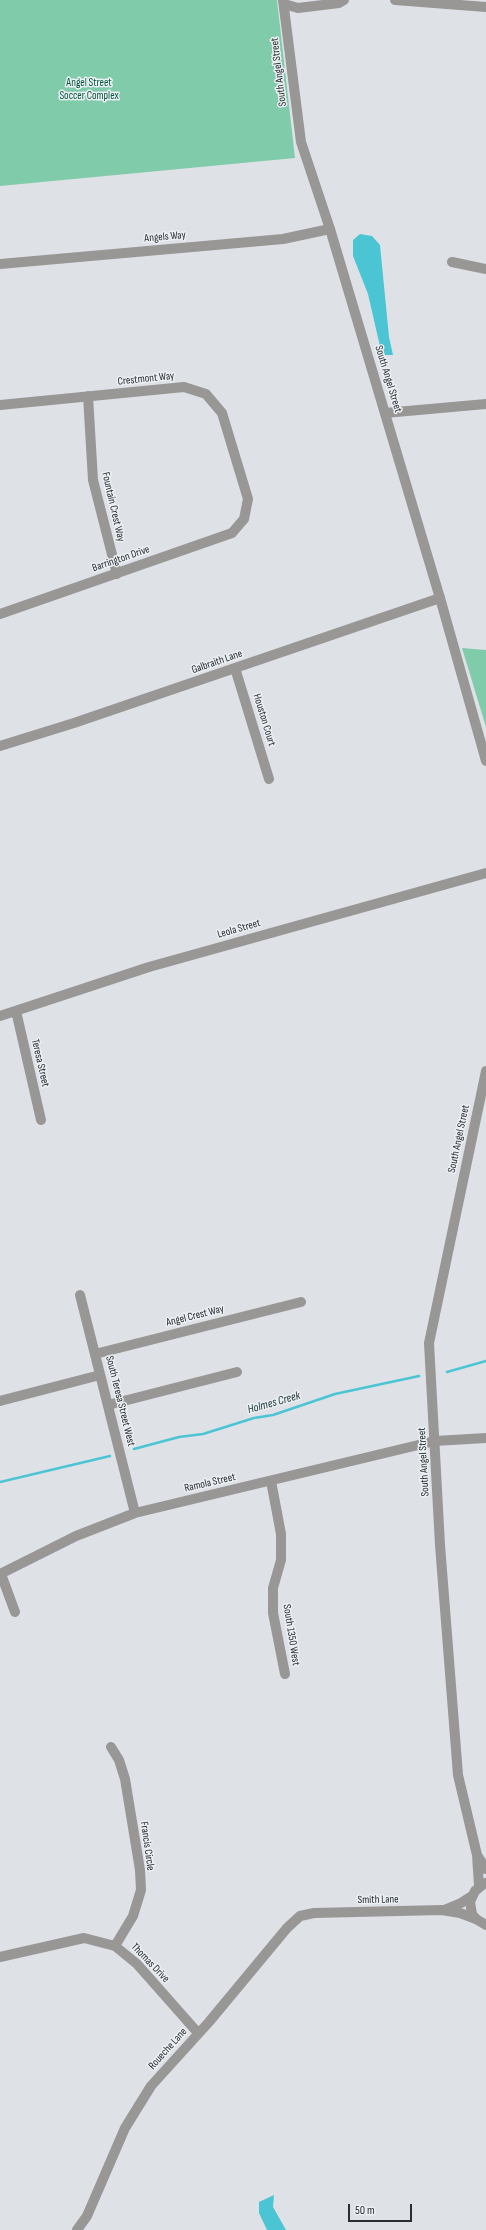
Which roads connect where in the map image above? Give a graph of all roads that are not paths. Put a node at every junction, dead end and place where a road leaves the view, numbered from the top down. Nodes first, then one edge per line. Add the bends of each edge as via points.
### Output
1 (344, 0) edge
2 (395, 0) edge
3 (286, 1) edge
4 (466, 3) edge
5 (486, 7) edge
6 (330, 228) junction
7 (452, 262) dead end
8 (0, 264) edge
9 (486, 269) edge
10 (88, 396) junction
11 (486, 404) edge
12 (0, 405) edge
13 (385, 413) junction
14 (244, 519) joint
15 (116, 574) junction
16 (440, 598) junction
17 (0, 614) edge
18 (235, 668) junction
19 (0, 746) edge
20 (486, 761) edge
21 (270, 779) dead end
22 (486, 873) edge
23 (16, 1011) junction
24 (0, 1016) edge
25 (486, 1071) edge
26 (41, 1120) dead end
27 (80, 1295) dead end
28 (301, 1302) dead end
29 (95, 1354) junction
30 (237, 1372) dead end
31 (100, 1375) junction
32 (0, 1401) edge
33 (108, 1405) junction
34 (486, 1438) edge
35 (435, 1441) junction
36 (271, 1481) junction
37 (135, 1513) junction
38 (0, 1574) edge
39 (15, 1612) dead end
40 (284, 1674) dead end
41 (111, 1746) dead end
42 (477, 1855) junction
43 (486, 1869) edge
44 (483, 1885) edge
45 (472, 1896) junction
46 (442, 1910) junction
47 (314, 1913) joint
48 (476, 1920) junction
49 (486, 1925) edge
50 (115, 1946) junction
51 (0, 1957) edge
52 (198, 2033) junction
53 (77, 2230) edge

1 - 3 street via 339,4 298,8
2 - 4 street
3 - 6 street, South Angel Street via 301,142
4 - 5 street
6 - 8 street, Angels Way via 283,239
6 - 13 street, South Angel Street
7 - 9 street
10 - 12 street, Crestmont Way
10 - 14 street, Crestmont Way via 184,387 206,394 222,413 242,477 248,498
10 - 15 street, Fountain Crest Way via 93,480
11 - 13 street
13 - 16 street, South Angel Street
14 - 15 street, Barrington Drive via 232,533
15 - 17 street, Barrington Drive
16 - 18 street, Galbraith Lane
16 - 20 street, South Angel Street
18 - 19 street, Galbraith Lane
18 - 21 street, Houston Court
22 - 23 street, Leola Street via 149,967
23 - 24 street, Leola Street
23 - 26 street, Teresa Street
25 - 35 street, South Angel Street via 429,1343
27 - 29 street, South Teresa Street West
28 - 29 street, Angel Crest Way
29 - 31 street, South Teresa Street West
30 - 33 street
31 - 32 street
31 - 33 street, South Teresa Street West
33 - 37 street, South Teresa Street West
34 - 35 street, Ramola Street
35 - 36 street, Ramola Street
35 - 42 street, South Angel Street via 440,1545 458,1775
36 - 37 street, Ramola Street
36 - 40 street, South 1350 West via 281,1534 281,1560 273,1588 273,1613
37 - 38 street, Ramola Street via 76,1536
38 - 39 street
41 - 50 street, Francis Circle via 125,1778 141,1890 133,1916
42 - 43 street, South Angel Street
42 - 44 street, South Angel Street
44 - 45 street
45 - 46 street, Smith Lane
45 - 48 street via 470,1908
46 - 47 street, Smith Lane
46 - 48 street, Smith Lane via 460,1913
47 - 52 street, Roueche Lane via 300,1916 287,1928
48 - 49 street, Smith Lane
50 - 51 street, Thomas Drive via 84,1938
50 - 52 street, Thomas Drive via 138,1964
52 - 53 street, Roueche Lane via 150,2086 125,2128 87,2216

